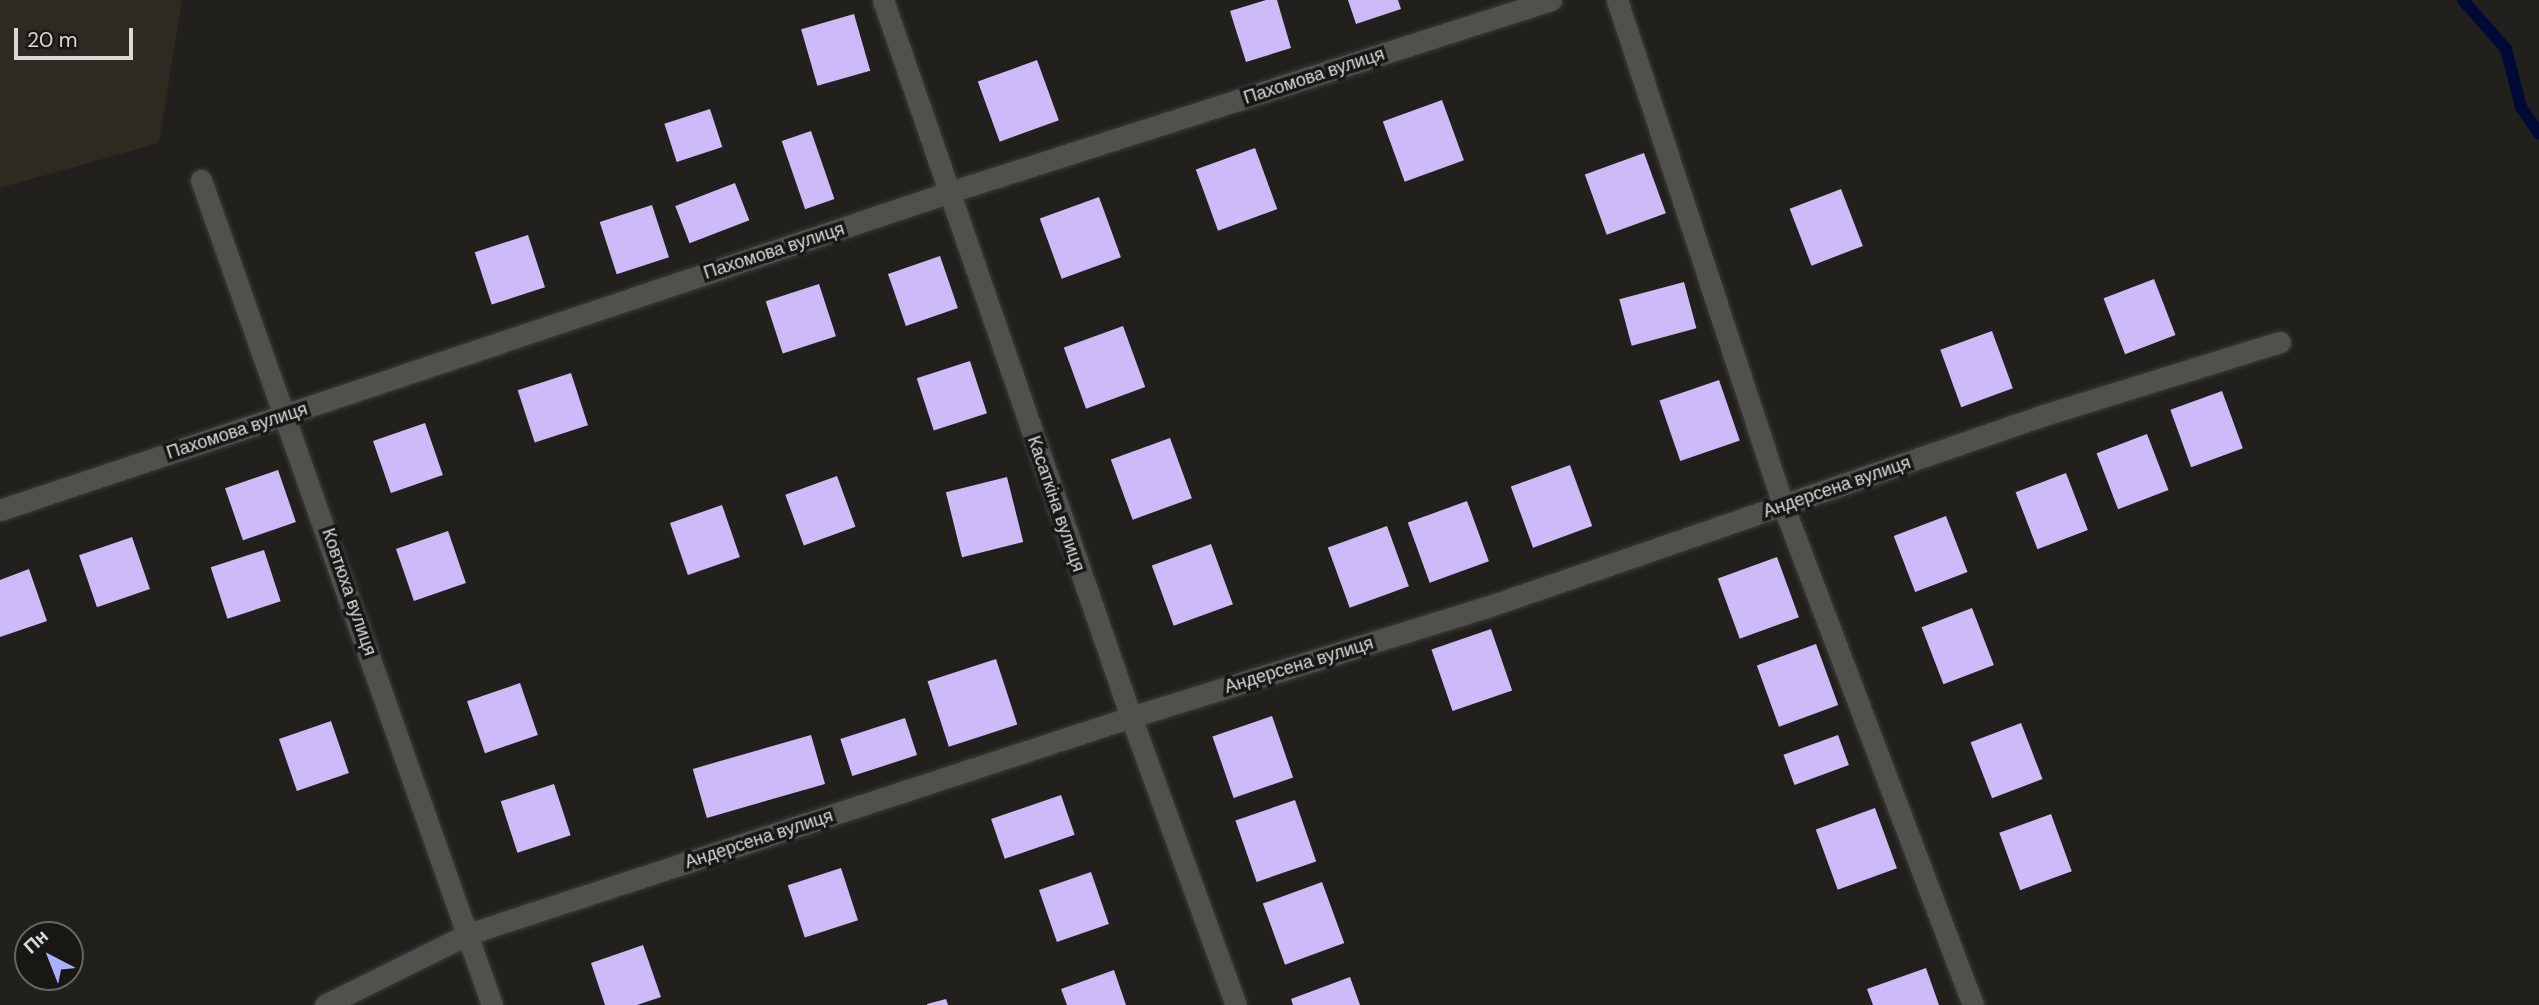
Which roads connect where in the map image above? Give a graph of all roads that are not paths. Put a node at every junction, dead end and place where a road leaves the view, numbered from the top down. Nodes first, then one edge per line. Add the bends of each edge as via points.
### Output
1 (883, 0) edge
2 (1551, 0) edge
3 (1617, 0) edge
4 (201, 180) dead end
5 (947, 193) junction
6 (2280, 342) dead end
7 (287, 414) junction
8 (1783, 505) junction
9 (0, 510) edge
10 (1130, 717) junction
11 (468, 934) junction
12 (325, 1005) edge
13 (492, 1005) edge
14 (1236, 1005) edge
15 (1973, 1005) edge

1 - 5 street, Касаткіна вулиця
2 - 5 street, Пахомова вулиця
3 - 8 street
4 - 7 street, Ковтюха вулиця
5 - 7 street, Пахомова вулиця
5 - 10 street, Касаткіна вулиця
6 - 8 street, Андерсена вулиця via 2044,415
7 - 9 street, Пахомова вулиця
7 - 11 street, Ковтюха вулиця
8 - 10 street, Андерсена вулиця via 1487,607
8 - 15 street
10 - 11 street, Андерсена вулиця
10 - 14 street, Касаткіна вулиця
11 - 12 street, Андерсена вулиця
11 - 13 street, Ковтюха вулиця

